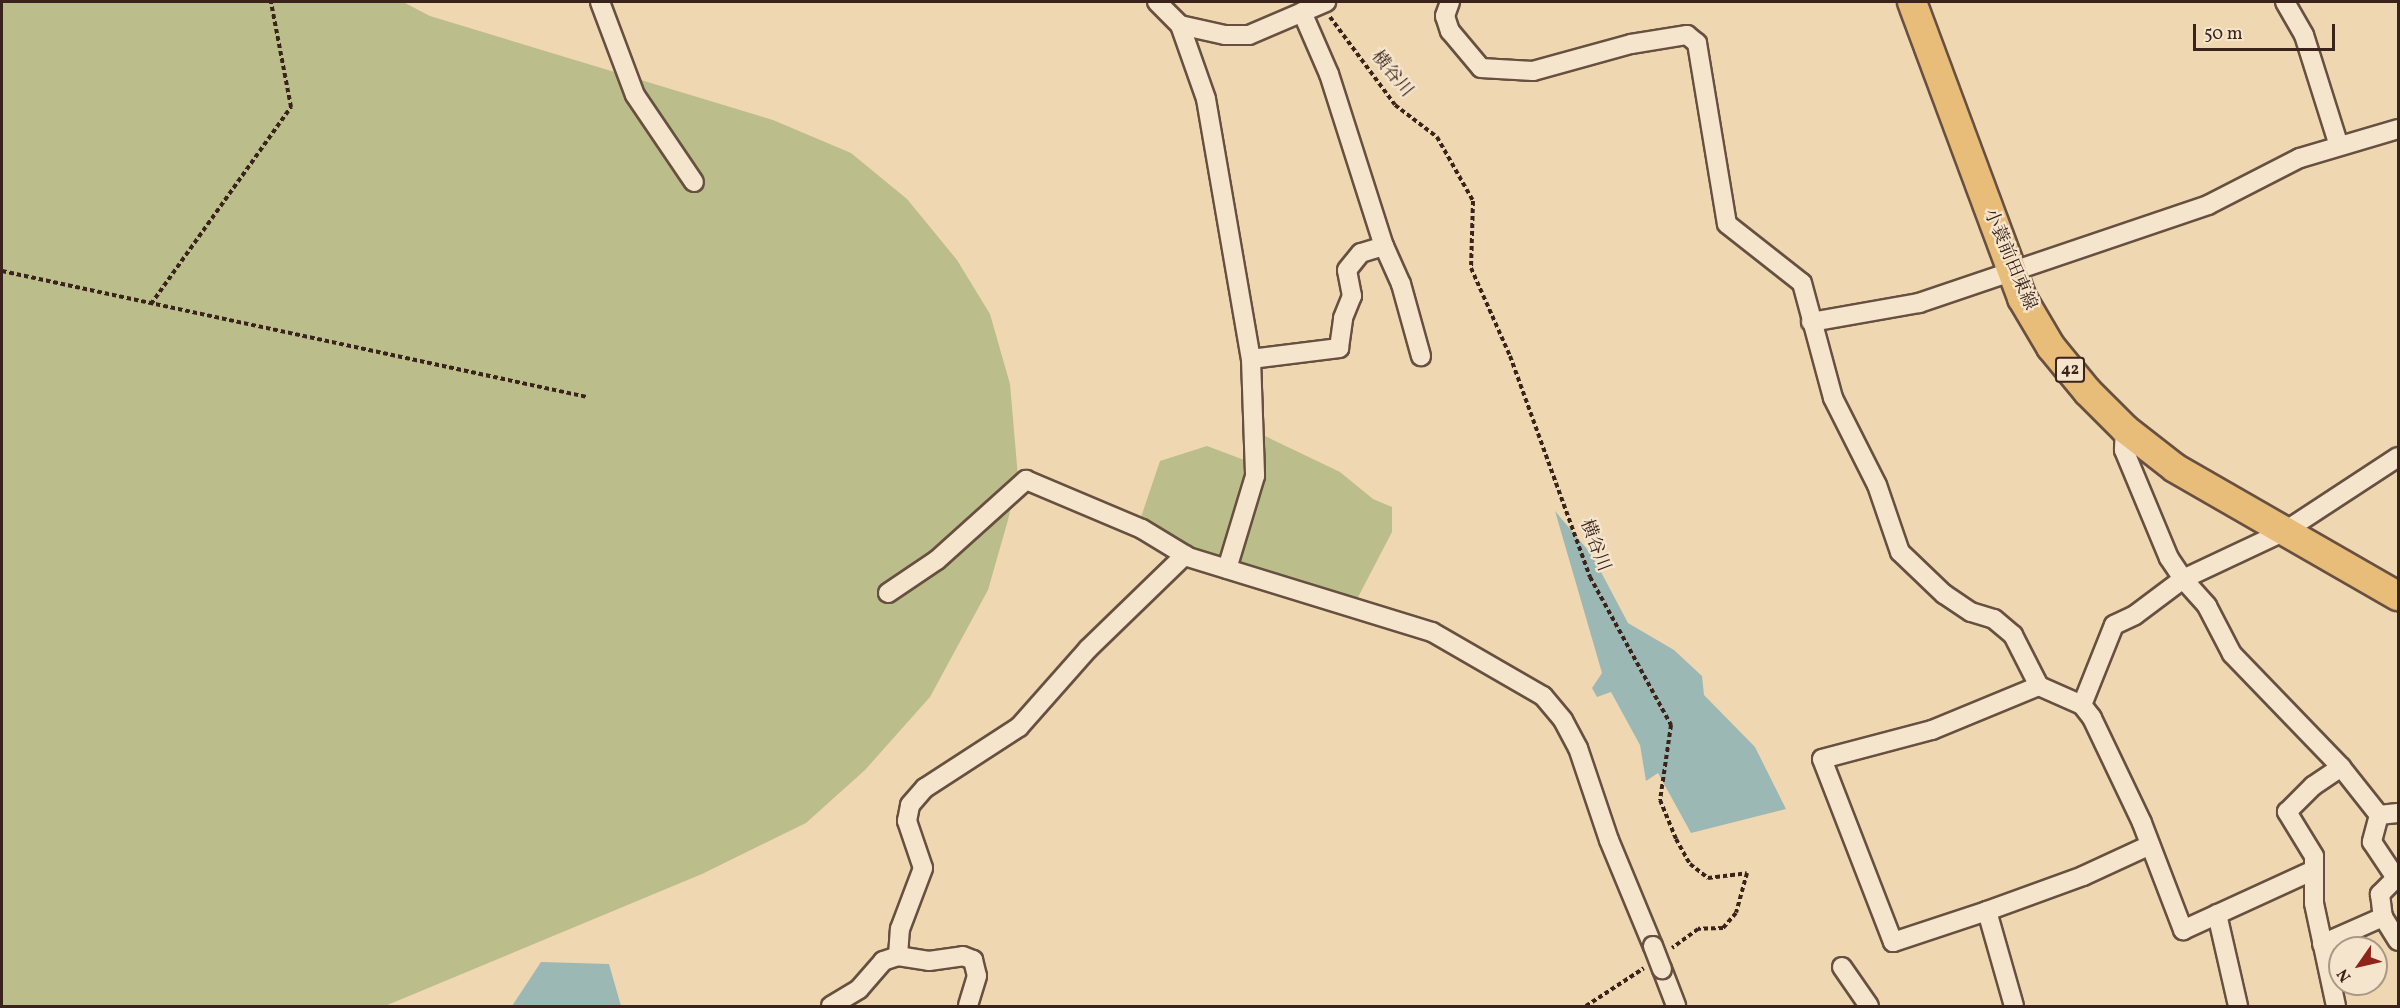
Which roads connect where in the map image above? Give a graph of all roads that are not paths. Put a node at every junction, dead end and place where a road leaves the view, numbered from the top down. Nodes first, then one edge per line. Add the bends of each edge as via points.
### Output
1 (600, 2) edge
2 (1157, 2) edge
3 (1450, 2) edge
4 (1912, 2) edge
5 (2284, 2) edge
6 (1315, 6) edge
7 (1180, 25) junction
8 (2398, 129) edge
9 (2339, 146) junction
10 (694, 182) dead end
11 (1384, 246) junction
12 (2010, 270) junction
13 (1811, 322) junction
14 (1421, 356) dead end
15 (1251, 359) junction
16 (2125, 429) junction
17 (2398, 457) edge
18 (2285, 531) junction
19 (1185, 555) junction
20 (1227, 569) junction
21 (2183, 579) junction
22 (888, 593) dead end
23 (2398, 596) edge
24 (2040, 686) junction
25 (2082, 705) junction
26 (2341, 766) junction
27 (2398, 813) edge
28 (2379, 815) junction
29 (2150, 845) junction
30 (2314, 870) junction
31 (1987, 911) junction
32 (2217, 914) junction
33 (2383, 917) junction
34 (2398, 941) edge
35 (2322, 944) junction
36 (897, 956) junction
37 (1842, 967) dead end
38 (831, 1006) edge
39 (968, 1006) edge
40 (1676, 1006) edge
41 (1869, 1006) edge
42 (2014, 1006) edge
43 (2238, 1006) edge
44 (2336, 1006) edge

1 - 10 street via 635,95
2 - 7 street
3 - 13 street via 1445,16 1450,31 1481,68 1533,72 1631,44 1687,36 1697,43 1727,225 1802,283
4 - 12 main road, 小蓑前田東線 / 42
5 - 9 street via 2304,35
6 - 7 street via 1249,35 1225,35
6 - 11 street via 1329,74
7 - 15 street via 1206,99
8 - 9 street
9 - 12 street via 2300,158 2208,205
11 - 14 street via 1401,284
11 - 15 street via 1361,253 1347,270 1352,296 1343,318 1339,348
12 - 13 street via 1919,303
12 - 16 main road, 小蓑前田東線 / 42 via 2051,347
13 - 24 street via 1833,398 1876,485 1900,552 1944,594 1971,612 1994,619 2013,635
15 - 20 street via 1255,476
16 - 18 main road, 小蓑前田東線 / 42 via 2175,468
16 - 21 street via 2124,450 2169,558
17 - 18 street
18 - 21 street
18 - 23 main road, 小蓑前田東線 / 42
19 - 20 street
19 - 22 street via 1142,529 1026,480 937,560
19 - 36 street via 1088,649 1019,727 925,788 910,805 907,822 923,868 900,929
20 - 40 street via 1432,632 1543,696 1578,748 1609,840
21 - 25 street via 2135,615 2114,625
21 - 26 street via 2207,606 2232,654
24 - 25 street
24 - 31 street via 1932,730 1822,759 1893,942
25 - 29 street via 2097,729
26 - 28 street
26 - 30 street via 2287,812 2314,856
27 - 28 street
28 - 33 street via 2372,842 2396,878 2380,894
29 - 31 street via 2083,876
29 - 32 street via 2182,930
30 - 32 street
30 - 35 street via 2314,903
31 - 42 street
32 - 43 street
33 - 34 street
33 - 35 street
35 - 44 street
36 - 38 street via 883,961 859,989
36 - 39 street via 929,961 963,956 972,960 977,976
37 - 41 street

